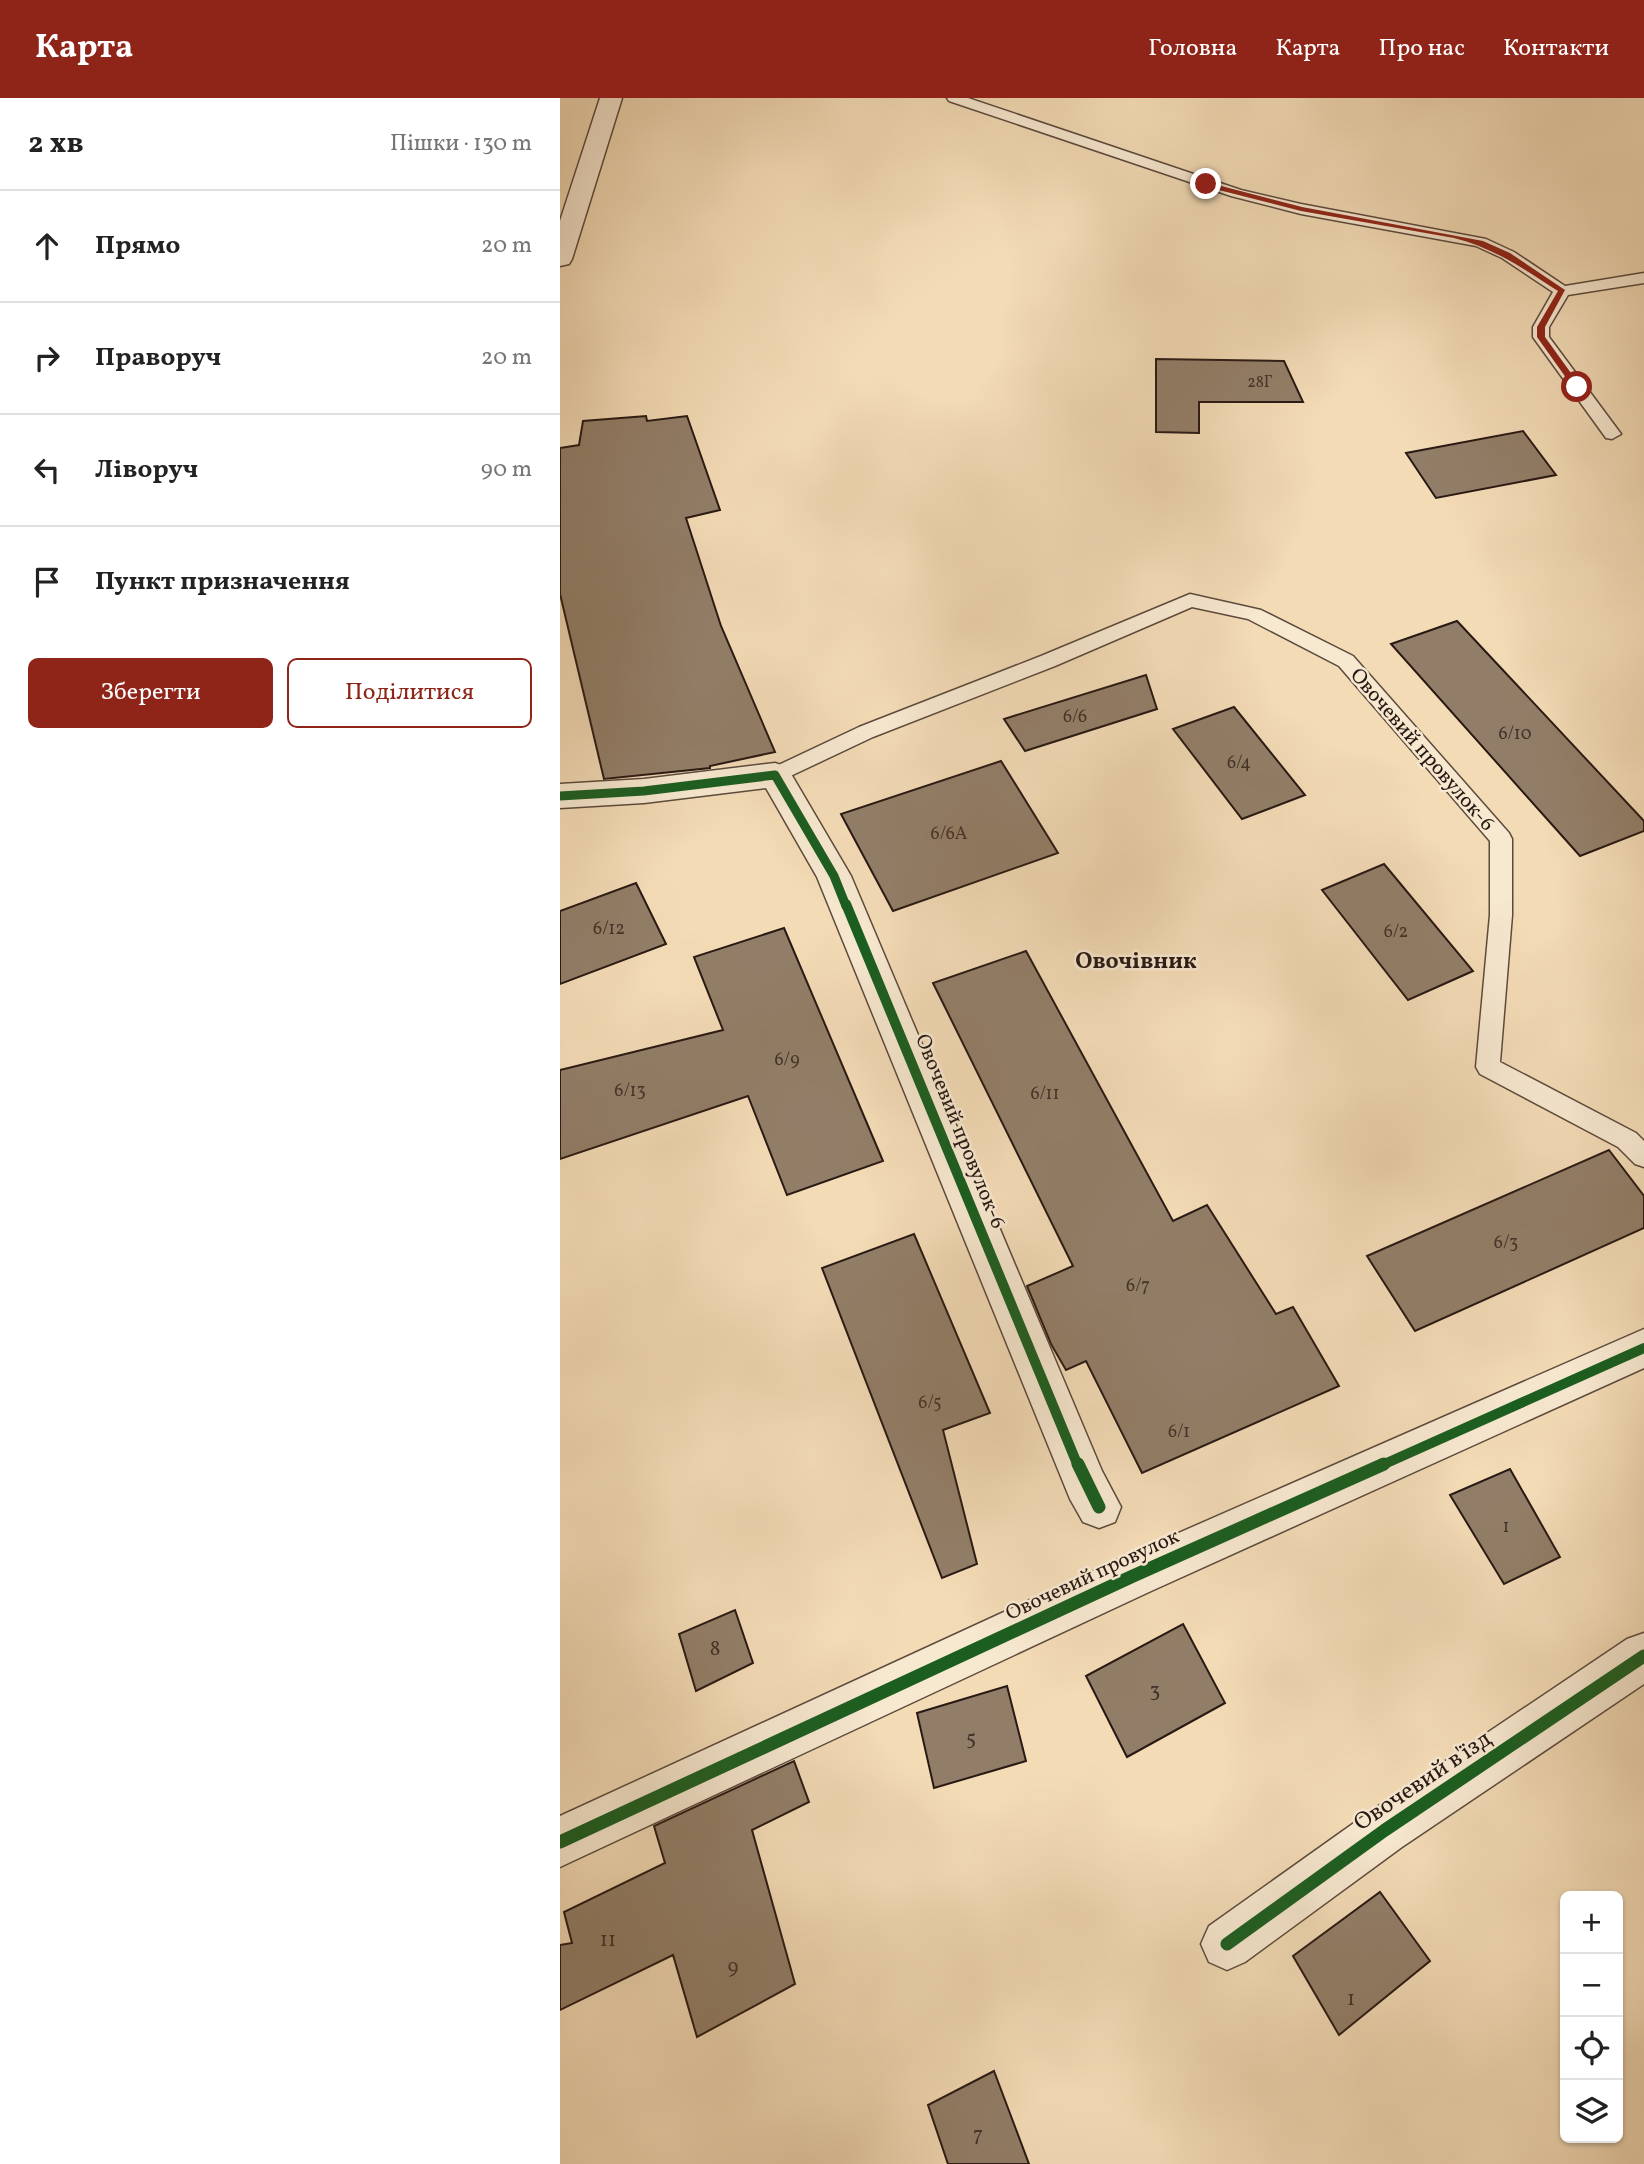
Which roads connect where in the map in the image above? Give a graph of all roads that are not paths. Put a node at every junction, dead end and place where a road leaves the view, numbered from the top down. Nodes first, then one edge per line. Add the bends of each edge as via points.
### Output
1 (611, 98) edge
2 (954, 98) edge
3 (560, 259) edge
4 (1644, 278) edge
5 (1562, 290) junction
6 (1612, 434) dead end
7 (775, 775) junction
8 (560, 796) edge
9 (1644, 1157) edge
10 (1644, 1348) edge
11 (1099, 1507) dead end
12 (1644, 1656) edge
13 (560, 1842) edge
14 (1227, 1944) dead end

1 - 3 street
2 - 5 lane via 1236,193 1480,242
4 - 5 lane
5 - 6 lane via 1541,327 1541,337
7 - 8 street
7 - 9 lane, Овочевий провулок-6 via 866,732 1191,600 1254,614 1346,661 1501,839 1501,915 1488,1067 1627,1140
7 - 11 street, Овочевий провулок-6 via 834,876
10 - 13 street, Овочевий провулок via 1133,1576
12 - 14 street, Овочевий в'їзд via 1385,1830

